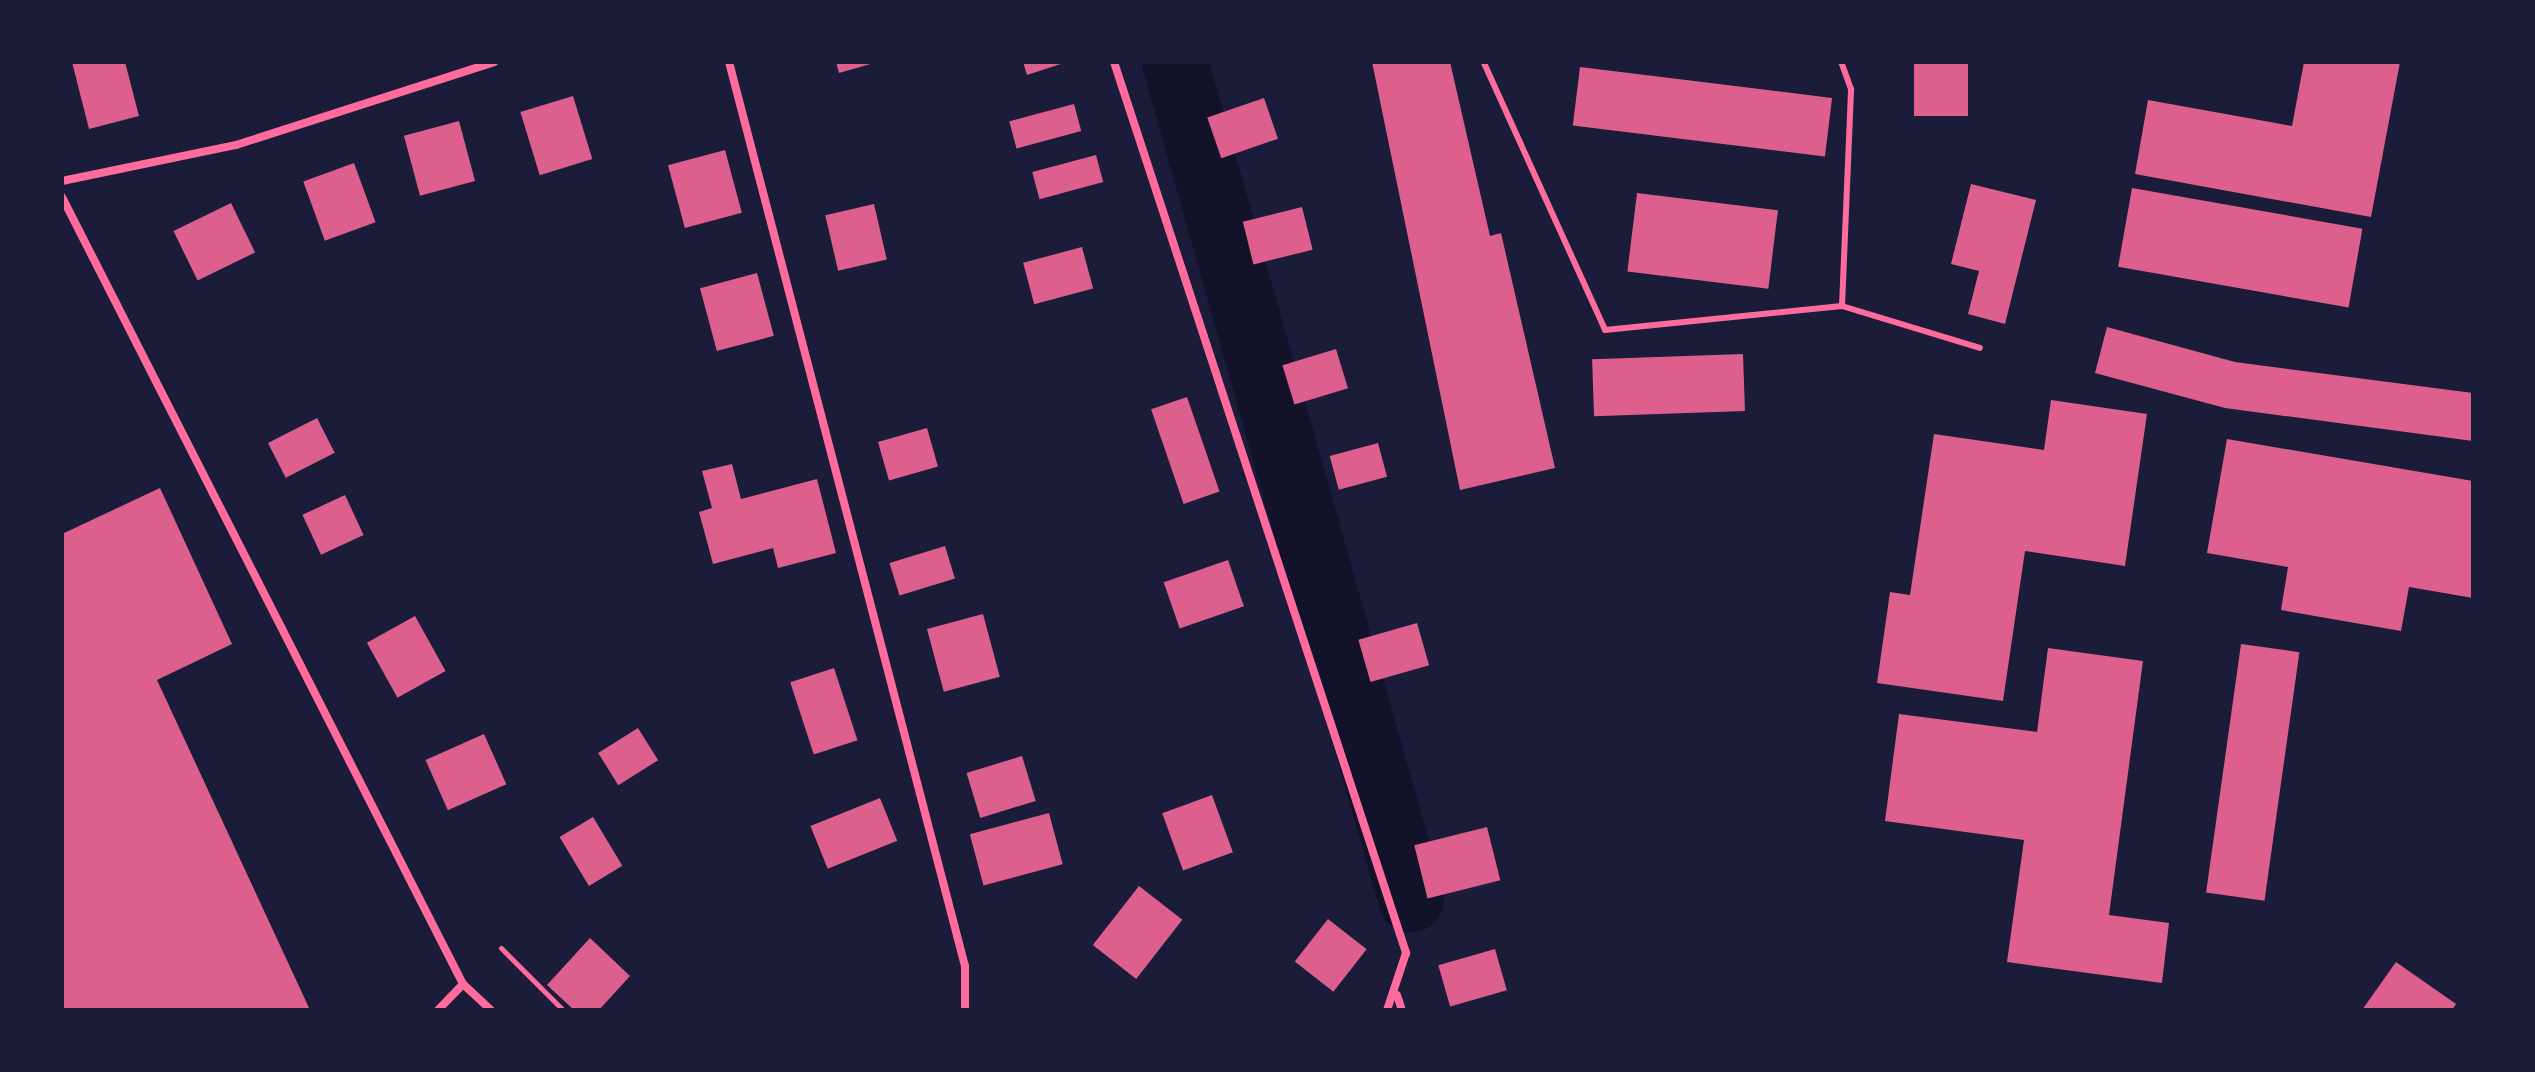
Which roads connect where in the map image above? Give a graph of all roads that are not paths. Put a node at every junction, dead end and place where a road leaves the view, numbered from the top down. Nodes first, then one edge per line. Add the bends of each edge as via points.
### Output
1 (494, 62) edge
2 (729, 62) edge
3 (1114, 62) edge
4 (1841, 62) edge
5 (1484, 63) edge
6 (62, 181) edge
7 (62, 197) edge
8 (1842, 306) junction
9 (1980, 348) dead end
10 (463, 984) junction
11 (1397, 995) junction
12 (438, 1010) edge
13 (491, 1010) edge
14 (965, 1010) edge
15 (1387, 1010) edge
16 (1402, 1010) edge

1 - 6 street via 236,145
2 - 14 street via 965,966
3 - 11 street via 1406,953
4 - 8 lane via 1851,89
5 - 8 lane via 1605,330
7 - 10 street
8 - 9 lane
10 - 12 street
10 - 13 street
11 - 15 street
11 - 16 street

